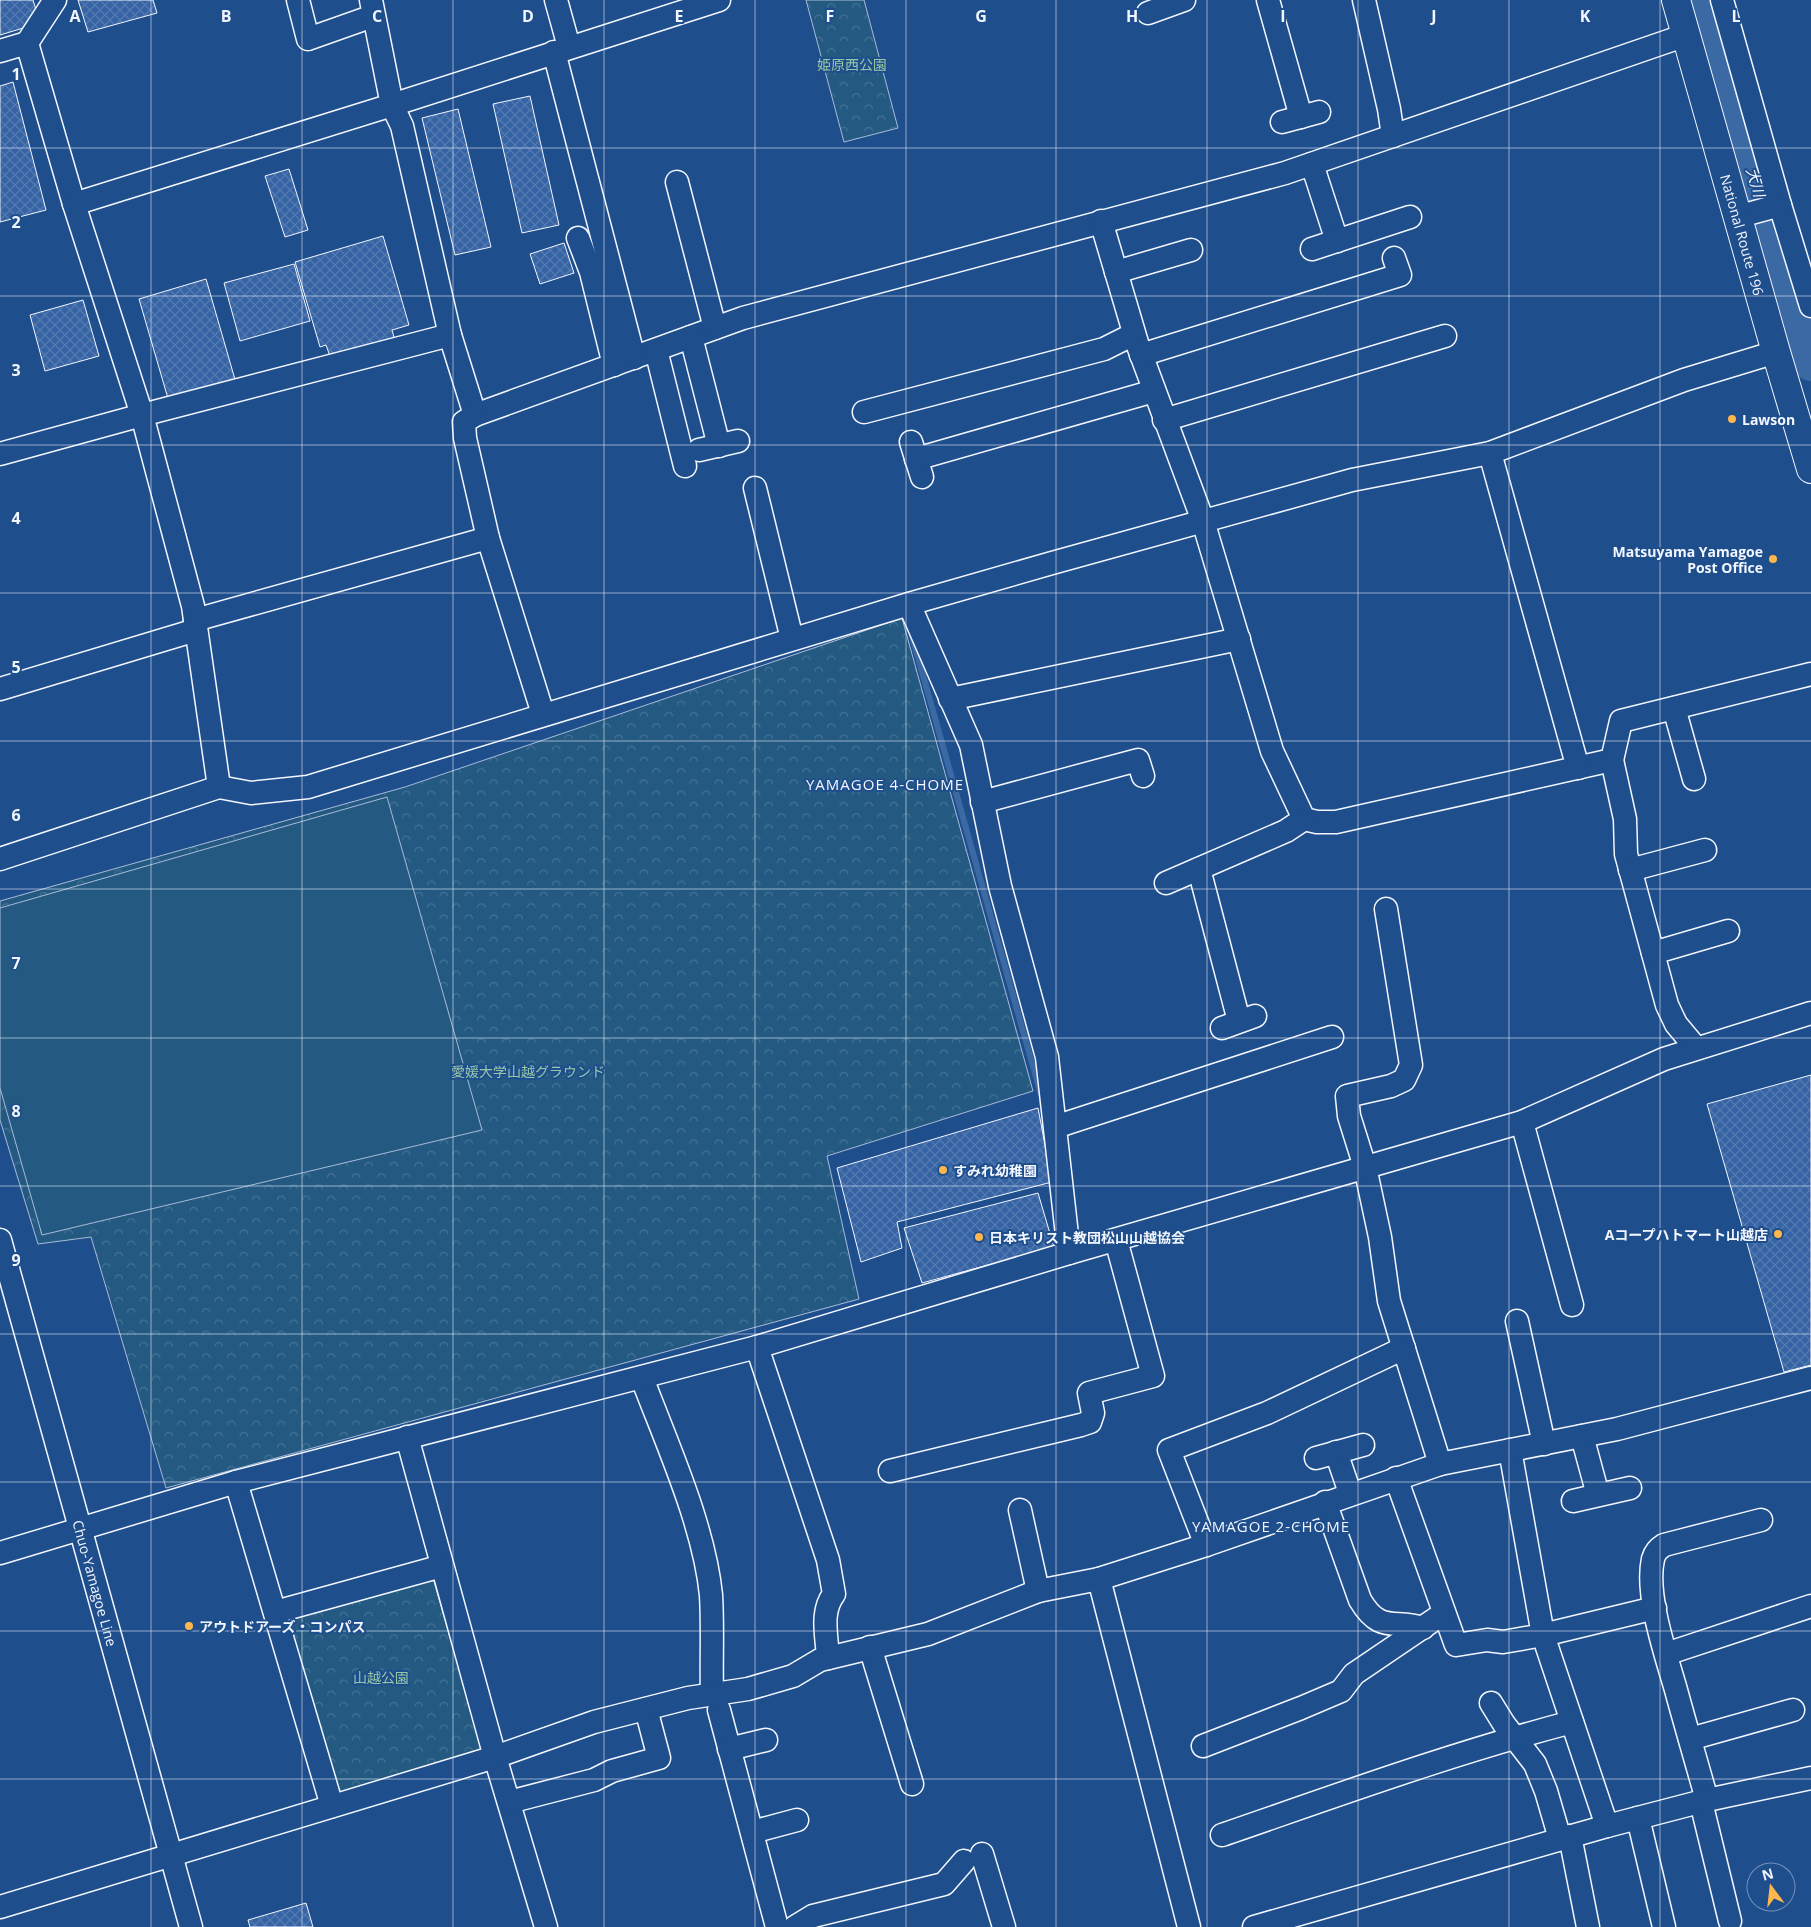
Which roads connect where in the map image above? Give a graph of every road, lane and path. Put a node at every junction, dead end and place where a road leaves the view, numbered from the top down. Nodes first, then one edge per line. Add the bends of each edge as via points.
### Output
1 (55, 0) edge
2 (298, 0) edge
3 (556, 0) edge
4 (718, 0) edge
5 (1268, 0) edge
6 (1364, 0) edge
7 (1676, 0) edge
8 (1722, 0) edge
9 (1187, 5) edge
10 (372, 8) edge
11 (1148, 12) dead end
12 (1686, 35) junction
13 (28, 43) junction
14 (562, 49) junction
15 (0, 51) edge
16 (392, 105) junction
17 (1300, 117) dead end
18 (1393, 136) junction
19 (1312, 164) junction
20 (677, 182) dead end
21 (74, 204) junction
22 (1762, 210) junction
23 (1410, 218) dead end
24 (1101, 221) junction
25 (578, 238) dead end
26 (1337, 241) junction
27 (1312, 249) dead end
28 (1191, 250) dead end
29 (1394, 258) dead end
30 (1116, 272) junction
31 (1811, 306) edge
32 (715, 328) junction
33 (450, 334) junction
34 (1134, 334) junction
35 (1445, 336) dead end
36 (691, 337) junction
37 (656, 350) junction
38 (1776, 352) junction
39 (1141, 355) junction
40 (624, 361) junction
41 (1154, 391) junction
42 (864, 412) dead end
43 (142, 415) junction
44 (475, 415) junction
45 (1164, 420) junction
46 (1490, 453) junction
47 (1809, 453) edge
48 (0, 454) edge
49 (917, 459) dead end
50 (755, 488) dead end
51 (1203, 521) junction
52 (488, 538) junction
53 (909, 604) junction
54 (196, 625) junction
55 (792, 639) junction
56 (1239, 639) junction
57 (1811, 674) edge
58 (0, 689) edge
59 (950, 699) junction
60 (1674, 708) junction
61 (543, 714) junction
62 (1612, 760) junction
63 (1578, 768) junction
64 (1143, 776) dead end
65 (1694, 779) dead end
66 (219, 787) junction
67 (982, 802) junction
68 (1304, 819) junction
69 (1705, 850) dead end
70 (0, 859) edge
71 (1199, 869) junction
72 (1630, 870) junction
73 (1166, 883) dead end
74 (1386, 909) dead end
75 (1728, 932) dead end
76 (1653, 953) junction
77 (1811, 1013) edge
78 (1239, 1022) dead end
79 (1332, 1037) dead end
80 (1696, 1048) junction
81 (1522, 1122) junction
82 (1055, 1127) junction
83 (1365, 1167) junction
84 (1116, 1240) junction
85 (0, 1244) edge
86 (1069, 1253) junction
87 (1572, 1305) dead end
88 (1517, 1321) dead end
89 (757, 1346) junction
90 (1404, 1348) junction
91 (642, 1378) junction
92 (1811, 1378) edge
93 (1582, 1436) junction
94 (407, 1437) junction
95 (1544, 1444) junction
96 (1364, 1445) dead end
97 (1510, 1450) junction
98 (1440, 1464) junction
99 (890, 1471) dead end
100 (1396, 1478) junction
101 (236, 1482) junction
102 (1630, 1488) dead end
103 (1350, 1493) junction
104 (1598, 1495) junction
105 (1573, 1501) dead end
106 (1325, 1502) junction
107 (1020, 1510) dead end
108 (1761, 1520) dead end
109 (82, 1529) junction
110 (1206, 1545) junction
111 (0, 1553) edge
112 (442, 1566) junction
113 (1099, 1579) junction
114 (1038, 1591) junction
115 (1811, 1606) edge
116 (1655, 1608) junction
117 (275, 1612) junction
118 (1444, 1613) junction
119 (1423, 1628) junction
120 (1543, 1635) junction
121 (870, 1647) junction
122 (1666, 1654) junction
123 (828, 1658) junction
124 (715, 1702) junction
125 (1491, 1703) dead end
126 (646, 1709) junction
127 (1793, 1710) dead end
128 (1572, 1722) junction
129 (1514, 1737) junction
130 (1690, 1739) junction
131 (766, 1740) dead end
132 (1203, 1746) dead end
133 (729, 1749) junction
134 (495, 1757) junction
135 (1811, 1778) edge
136 (912, 1784) dead end
137 (1704, 1801) junction
138 (508, 1802) junction
139 (332, 1806) junction
140 (1638, 1818) junction
141 (797, 1820) dead end
142 (1607, 1826) junction
143 (752, 1832) junction
144 (1222, 1835) dead end
145 (1565, 1838) junction
146 (172, 1855) junction
147 (0, 1907) edge
148 (1296, 1921) edge
149 (1730, 1921) dead end
150 (192, 1927) edge
151 (546, 1927) edge
152 (777, 1927) edge
153 (795, 1927) edge
154 (1004, 1927) edge
155 (1189, 1927) edge
156 (1254, 1927) edge
157 (1588, 1927) edge
158 (1664, 1927) edge

1 - 13 street
2 - 10 street via 308,39
3 - 14 street
4 - 14 street
5 - 17 street
6 - 18 street
7 - 12 highway, National Route 196
8 - 22 street
9 - 11 street
10 - 16 street
12 - 18 street
12 - 22 highway, National Route 196
13 - 15 street
13 - 21 street
14 - 16 street
14 - 40 street
16 - 21 street
16 - 33 street via 402,126
18 - 19 street
19 - 24 street
19 - 26 street
20 - 32 street
21 - 43 street
22 - 31 street
22 - 38 highway, National Route 196
23 - 26 street
24 - 30 street
24 - 32 street
25 - 40 street
26 - 27 street
28 - 30 street
29 - 39 street via 1400,275
30 - 34 street
32 - 36 street
33 - 43 street
33 - 44 street
34 - 39 street
34 - 42 street via 1104,349
35 - 45 street
36 - 37 street
36 - 37 street via 710,451
37 - 40 street
38 - 46 street via 1684,380
38 - 47 highway, National Route 196
39 - 41 street
40 - 44 street
41 - 45 street
41 - 49 street
43 - 48 street
43 - 54 street
44 - 52 street via 464,422 465,438
45 - 51 street
46 - 51 street via 1352,480
46 - 63 street
50 - 55 street
51 - 53 street
51 - 56 street
52 - 54 street
52 - 61 street
53 - 55 street
53 - 59 street
54 - 58 street
54 - 66 street
55 - 61 street
56 - 59 street
56 - 68 street via 1272,751
57 - 60 street
59 - 67 street via 970,745
60 - 62 street via 1621,721
60 - 65 street
61 - 66 street via 308,786 251,793
62 - 63 street
62 - 72 street via 1625,819
63 - 68 street via 1336,822
64 - 67 street via 1138,760
66 - 70 street
67 - 82 street via 1000,886 1047,1057
68 - 71 street via 1286,831
69 - 72 street
71 - 73 street
71 - 78 street
72 - 76 street
74 - 83 street via 1411,1065 1404,1080 1347,1096 1349,1116
75 - 76 street
76 - 80 street via 1676,1024
77 - 80 street
79 - 82 street
80 - 81 street
81 - 83 street
81 - 87 street
82 - 86 street
83 - 84 street
83 - 90 street via 1389,1301
84 - 86 street
84 - 99 street via 1153,1376 1089,1393 1093,1413 1090,1422
85 - 109 street, Chuo-Yamagoe Line
86 - 89 street
88 - 95 street
89 - 91 street
89 - 123 street via 828,1560 834,1594 825,1616
90 - 98 street
90 - 110 street via 1267,1413 1169,1450
91 - 94 street
91 - 124 street via 690,1507 702,1550 710,1595
92 - 93 street
93 - 95 street
93 - 104 street
94 - 101 street
94 - 112 street
95 - 97 street
96 - 103 street via 1326,1455
97 - 98 street
97 - 120 street
98 - 100 street
100 - 103 street
100 - 118 street
101 - 109 street
101 - 117 street
102 - 104 street
103 - 106 street
104 - 105 street
106 - 110 street
106 - 119 street via 1360,1600 1368,1613 1381,1621
107 - 114 street
108 - 116 street via 1664,1545 1657,1550 1652,1575
109 - 111 street
109 - 146 street, Chuo-Yamagoe Line
110 - 113 street
112 - 117 street
112 - 134 street
113 - 114 street
113 - 155 street
114 - 121 street via 928,1634
115 - 122 street
116 - 120 street
116 - 122 street
117 - 139 street
118 - 119 street
118 - 120 street via 1456,1645
119 - 132 street via 1354,1674 1341,1691
120 - 128 street
121 - 123 street
121 - 136 street
122 - 130 street
123 - 124 street via 793,1676 748,1688
124 - 126 street
124 - 133 street
125 - 129 street
126 - 134 street via 594,1722
126 - 138 street via 659,1758 612,1771 594,1780
127 - 130 street
128 - 129 street
128 - 142 street
129 - 144 street
129 - 145 street via 1535,1764
130 - 137 street
131 - 133 street
133 - 143 street
134 - 138 street
134 - 139 street
135 - 137 street
137 - 140 street
137 - 149 street
138 - 151 street
139 - 146 street
140 - 142 street
140 - 158 street
141 - 143 street
142 - 145 street
143 - 152 street
145 - 148 street
145 - 157 street
146 - 147 street
146 - 150 street, Chuo-Yamagoe Line
148 - 156 street
153 - 154 street via 813,1916 935,1894 973,1857

